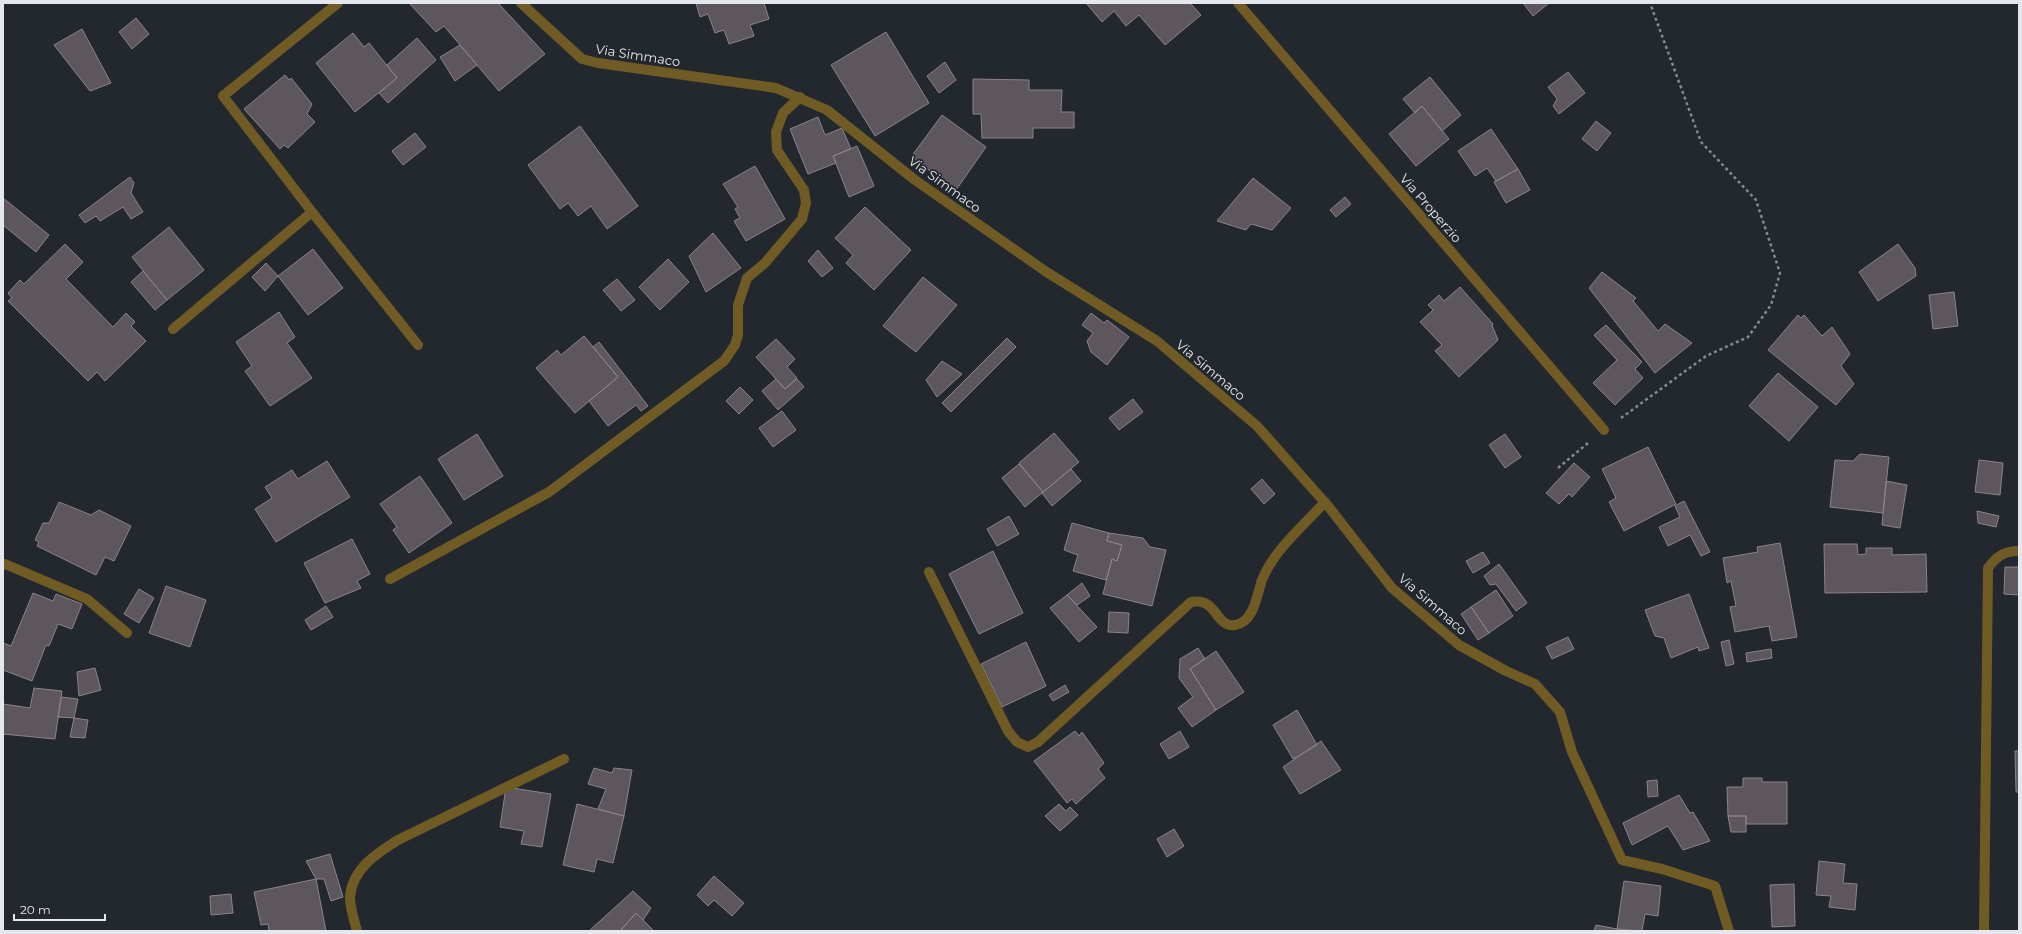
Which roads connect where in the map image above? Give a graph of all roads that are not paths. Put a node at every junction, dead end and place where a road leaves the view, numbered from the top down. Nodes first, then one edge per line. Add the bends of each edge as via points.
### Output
1 (338, 3) edge
2 (521, 3) edge
3 (1238, 3) edge
4 (800, 97) junction
5 (312, 212) junction
6 (173, 329) dead end
7 (418, 345) dead end
8 (1604, 430) road end
9 (1325, 502) junction
10 (2019, 551) edge
11 (3, 565) edge
12 (929, 572) dead end
13 (390, 579) dead end
14 (127, 632) dead end
15 (564, 759) dead end
16 (357, 931) edge
17 (1729, 931) edge
18 (1984, 931) edge

1 - 5 street via 223,96
2 - 4 street, Via Simmaco via 582,59 776,88
3 - 8 street, Via Properzio
4 - 9 street, Via Simmaco via 827,110 915,180 1045,271 1157,341 1257,426
4 - 13 street via 783,113 776,132 777,150 804,190 806,203 802,219 765,263 748,278 738,305 738,335 735,345 724,361 549,492
5 - 6 street
5 - 7 street
9 - 12 street via 1284,545 1270,564 1253,607 1240,624 1233,626 1223,622 1209,604 1199,600 1191,602 1038,742 1028,748 1017,742 1008,731
9 - 17 street, Via Simmaco via 1392,588 1459,645 1535,684 1560,712 1572,752 1622,860 1662,869 1715,886
10 - 18 street via 2008,551 1996,557 1988,568
11 - 14 street via 87,599
15 - 16 street via 374,854 361,868 350,897

